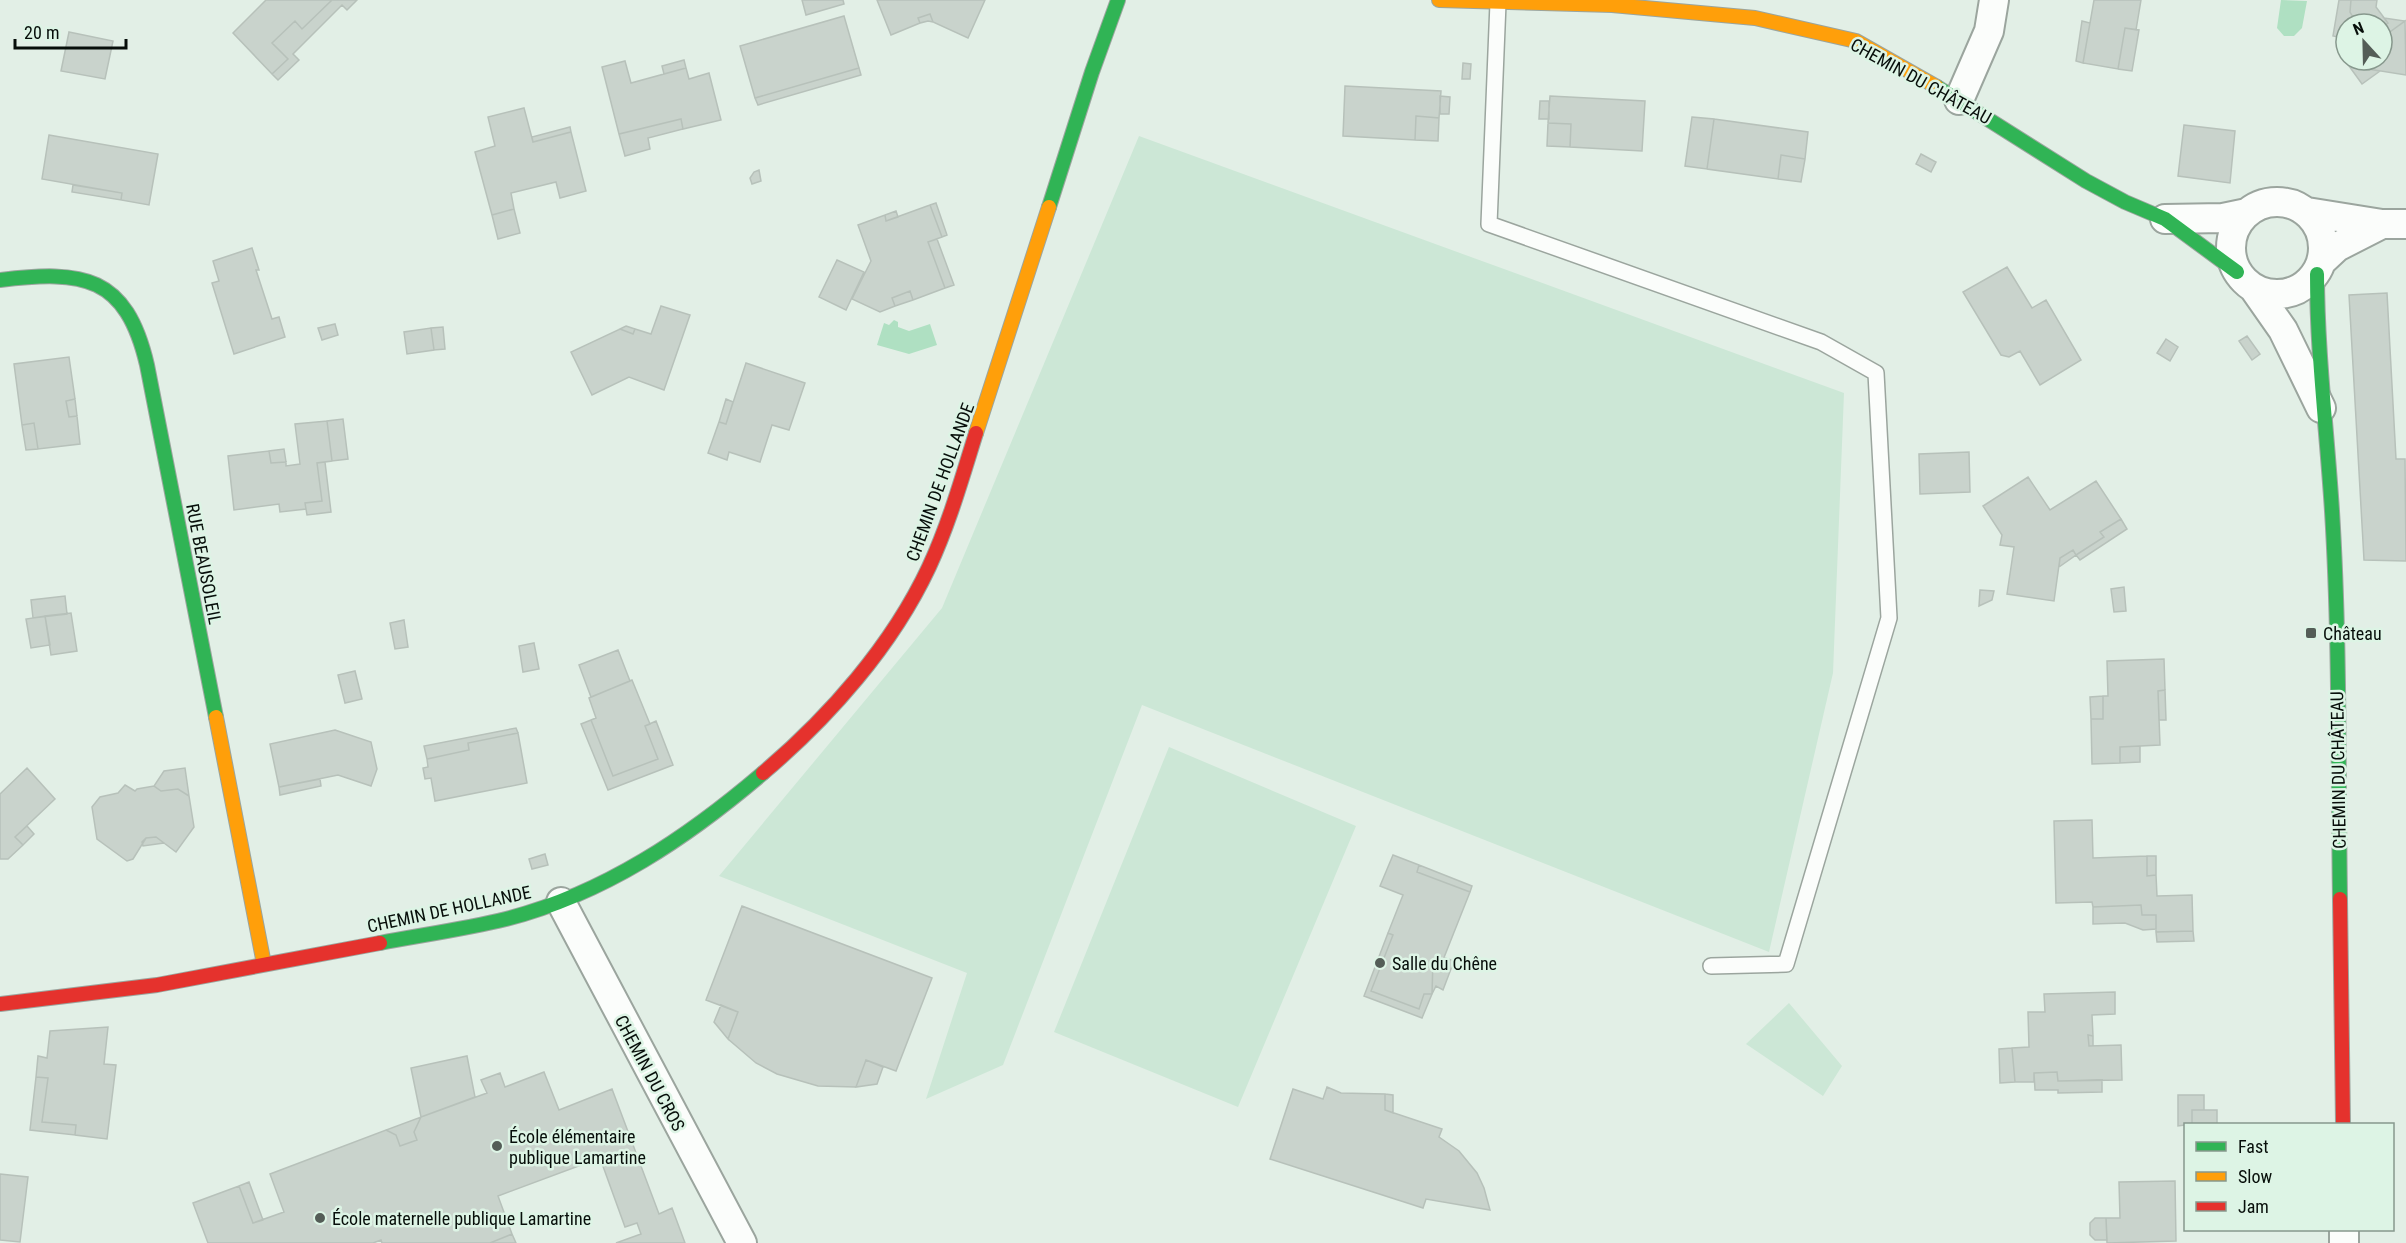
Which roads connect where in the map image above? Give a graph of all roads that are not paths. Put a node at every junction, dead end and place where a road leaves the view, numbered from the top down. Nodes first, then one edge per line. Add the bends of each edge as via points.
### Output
1 (1118, 0) edge
2 (1439, 0) edge
3 (1994, 0) edge
4 (1538, 2) edge
5 (1498, 3) junction
6 (1959, 100) junction
7 (2307, 212) junction
8 (2247, 213) junction
9 (2164, 219) junction
10 (2394, 224) edge
11 (2319, 267) junction
12 (0, 280) edge
13 (2246, 281) junction
14 (2324, 416) junction
15 (561, 902) junction
16 (264, 964) junction
17 (1711, 966) dead end
18 (0, 1004) edge
19 (2343, 1123) edge
20 (742, 1243) edge

1 - 15 street, CHEMIN DE HOLLANDE via 951,512 926,574 857,678 747,788 622,874
2 - 5 street, CHEMIN DU CHÂTEAU
3 - 6 street via 1989,31
4 - 5 street, CHEMIN DU CHÂTEAU
4 - 6 street, CHEMIN DU CHÂTEAU via 1755,18 1856,41
5 - 17 lane via 1488,224 1821,342 1876,373 1889,618 1786,964
6 - 9 street, CHEMIN DU CHÂTEAU via 2086,181
7 - 8 street via 2277,202
7 - 10 street
7 - 11 street via 2324,243
8 - 9 street, CHEMIN DU CHÂTEAU via 2223,218
8 - 13 street via 2236,225 2231,241 2231,257
9 - 13 street, CHEMIN DU CHÂTEAU
10 - 11 street via 2337,247
11 - 13 street via 2305,286 2289,293 2272,295
11 - 14 street, CHEMIN DU CHÂTEAU via 2317,325
12 - 16 street, RUE BEAUSOLEIL via 49,274 85,279 119,299 138,330
13 - 14 street, CHEMIN DU CHÂTEAU via 2283,330
14 - 19 street, CHEMIN DU CHÂTEAU via 2336,619
15 - 16 street, CHEMIN DE HOLLANDE via 493,922
15 - 20 street, CHEMIN DU CROS
16 - 18 street, CHEMIN DE HOLLANDE via 157,985

